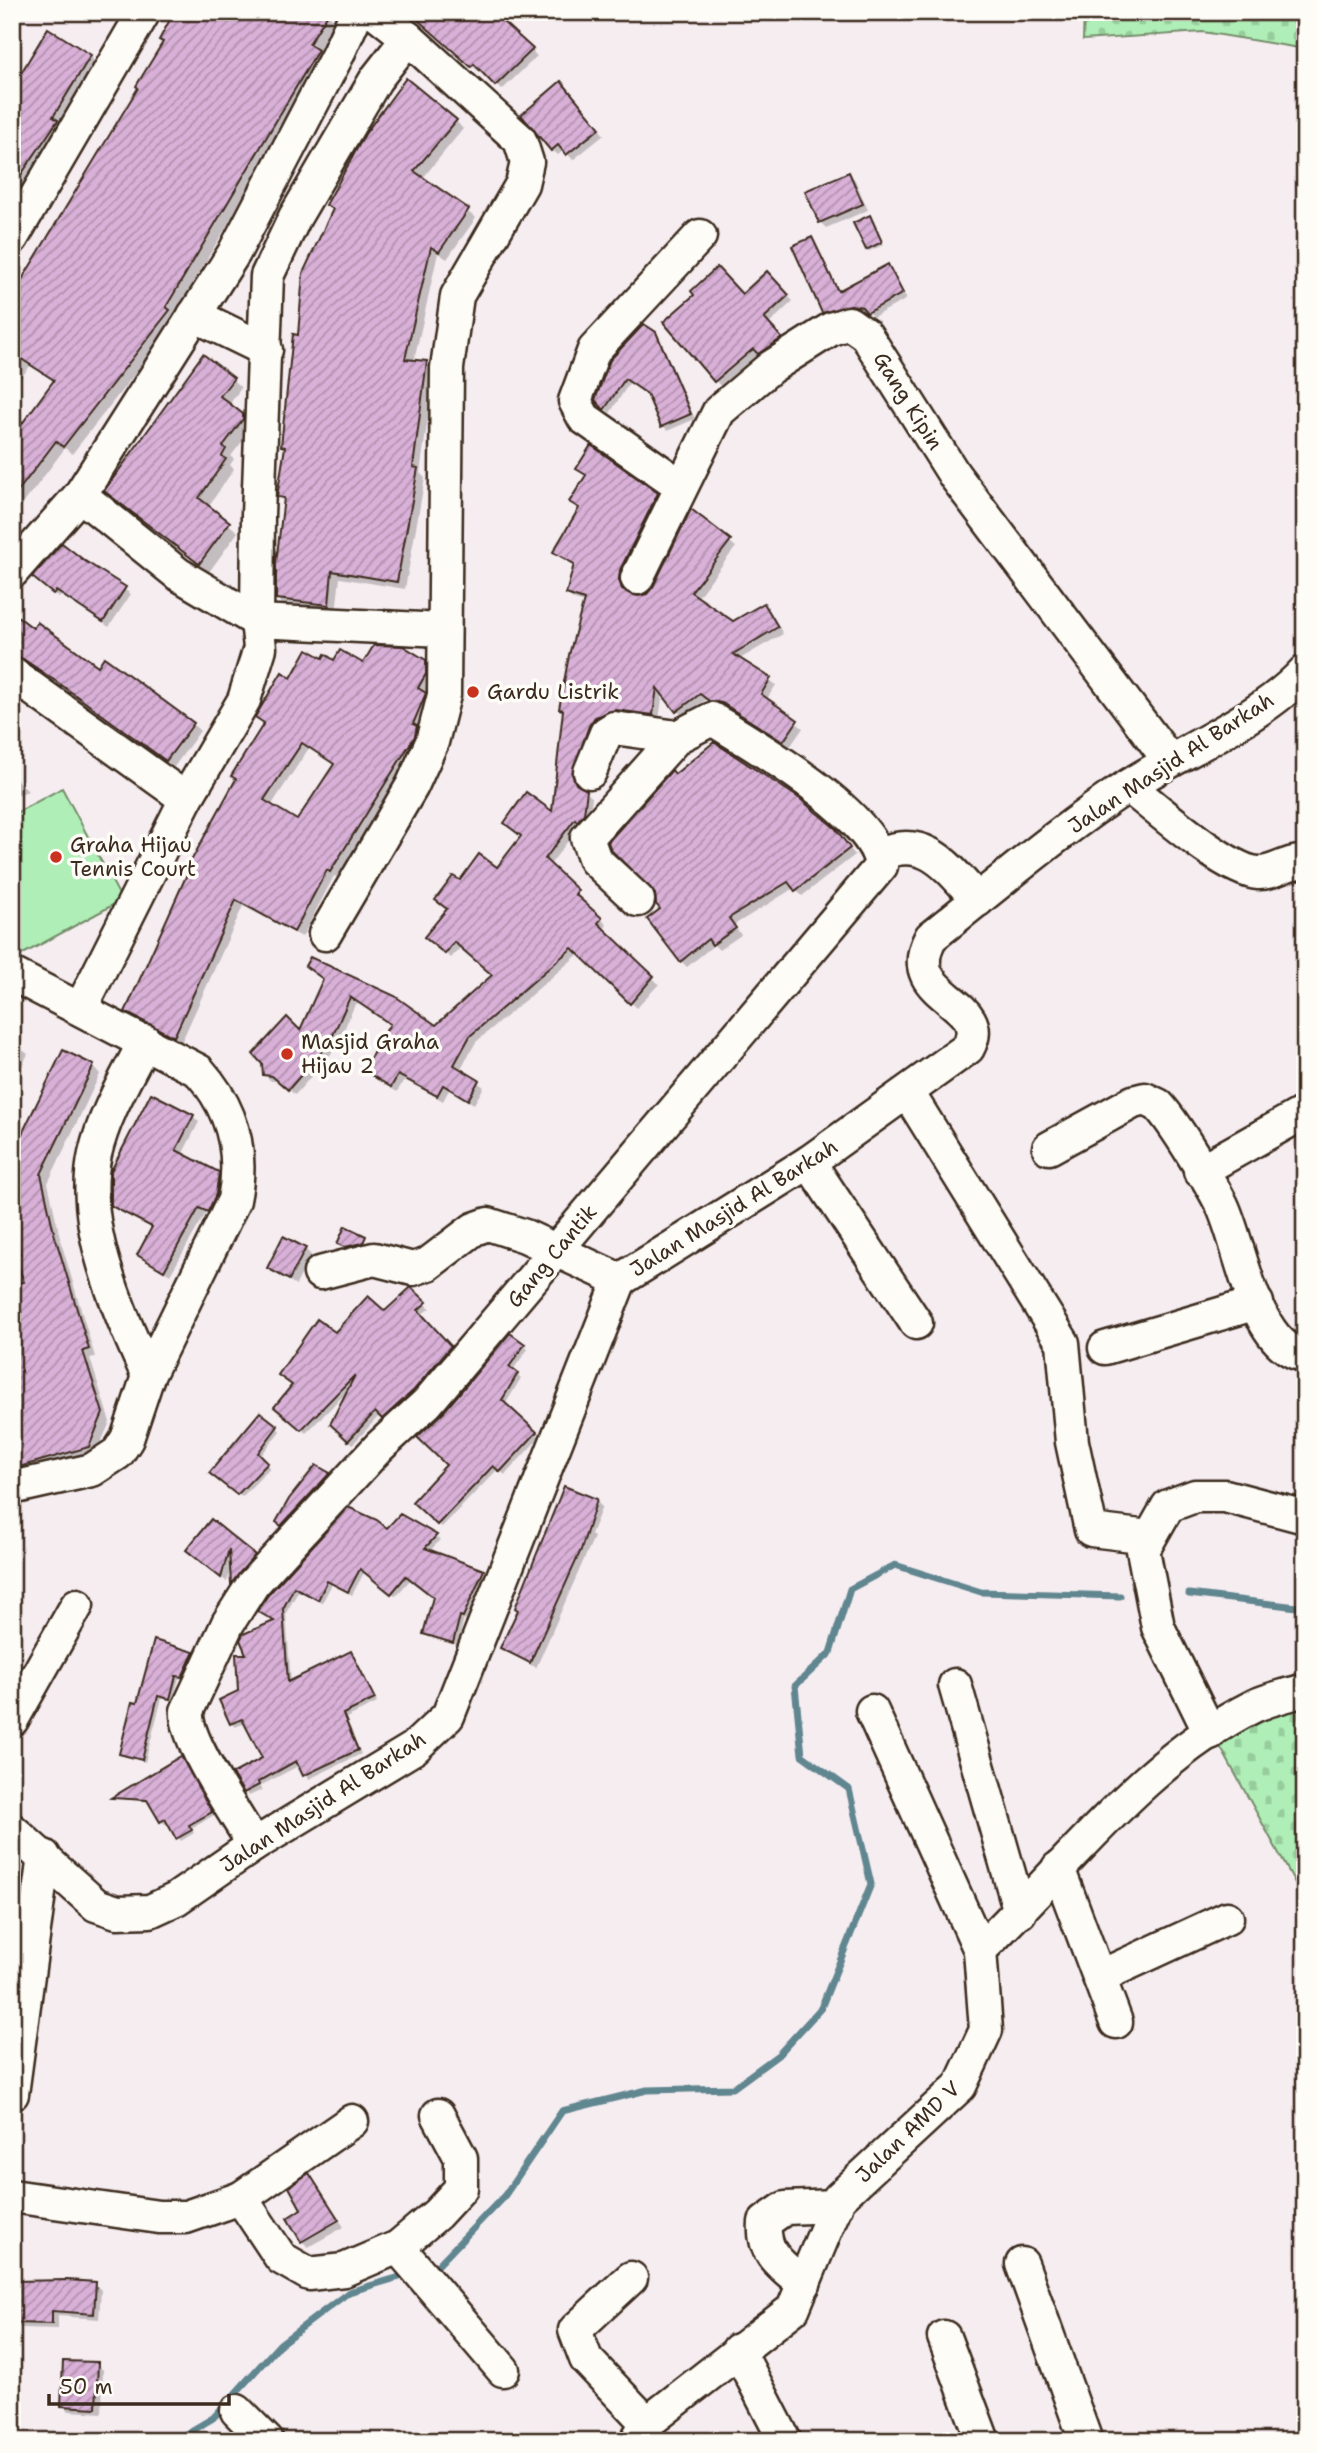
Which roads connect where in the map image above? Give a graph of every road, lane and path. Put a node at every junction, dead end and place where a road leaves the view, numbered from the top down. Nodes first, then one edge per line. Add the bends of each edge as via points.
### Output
1 (357, 12) edge
2 (375, 12) edge
3 (141, 14) edge
4 (408, 38) junction
5 (337, 56) junction
6 (376, 79) junction
7 (700, 236) dead end
8 (12, 238) edge
9 (234, 253) junction
10 (267, 275) junction
11 (194, 316) junction
12 (266, 350) junction
13 (681, 486) junction
14 (80, 495) junction
15 (12, 572) edge
16 (637, 578) dead end
17 (257, 621) junction
18 (443, 630) junction
19 (1305, 671) edge
20 (12, 674) edge
21 (677, 737) junction
22 (1169, 760) junction
23 (590, 772) dead end
24 (1128, 786) junction
25 (186, 799) junction
26 (880, 855) junction
27 (1305, 863) edge
28 (638, 900) dead end
29 (978, 900) junction
30 (325, 934) dead end
31 (12, 974) edge
32 (81, 1008) junction
33 (145, 1041) junction
34 (908, 1093) junction
35 (1305, 1112) edge
36 (1049, 1148) dead end
37 (809, 1162) junction
38 (1200, 1171) junction
39 (556, 1252) junction
40 (320, 1273) dead end
41 (620, 1280) junction
42 (1256, 1303) junction
43 (916, 1323) dead end
44 (1105, 1348) dead end
45 (1305, 1355) edge
46 (148, 1376) junction
47 (12, 1488) edge
48 (1305, 1517) edge
49 (1149, 1537) junction
50 (77, 1605) dead end
51 (955, 1685) dead end
52 (1305, 1690) edge
53 (872, 1711) dead end
54 (12, 1720) edge
55 (1210, 1733) junction
56 (29, 1844) edge
57 (254, 1845) junction
58 (1058, 1868) junction
59 (73, 1883) junction
60 (39, 1899) junction
61 (1020, 1912) junction
62 (1227, 1918) dead end
63 (980, 1950) junction
64 (1099, 1977) junction
65 (1116, 2022) dead end
66 (12, 2094) edge
67 (438, 2115) dead end
68 (352, 2120) dead end
69 (12, 2196) edge
70 (241, 2198) junction
71 (836, 2206) junction
72 (412, 2263) junction
73 (1022, 2264) dead end
74 (631, 2278) dead end
75 (804, 2284) junction
76 (944, 2337) dead end
77 (738, 2350) junction
78 (503, 2370) dead end
79 (237, 2411) dead end
80 (641, 2432) edge
81 (267, 2441) edge
82 (785, 2441) edge
83 (983, 2441) edge
84 (1086, 2441) edge

1 - 5 street
2 - 4 street
3 - 8 street
4 - 6 street
4 - 18 street via 520,140 527,162 522,184 457,296 447,368
5 - 6 street
5 - 9 street
6 - 10 street via 295,217
7 - 13 street via 594,350 576,401 584,418
9 - 10 street
9 - 11 street
10 - 12 street
11 - 12 street
11 - 14 street
12 - 17 street
13 - 16 street, Gang Kipin
13 - 22 street, Gang Kipin via 712,423 745,387 831,329 849,323 857,326 985,518
14 - 15 street
14 - 17 street via 178,574
17 - 18 street
17 - 25 street via 260,648 244,700
18 - 30 street via 444,695 432,743 412,786
19 - 22 street, Jalan Masjid Al Barkah via 1275,698
20 - 25 street
21 - 23 street via 614,729 606,733
21 - 26 street via 712,719 787,766 850,816
21 - 28 street via 587,838 595,860
22 - 24 street, Jalan Masjid Al Barkah
24 - 27 street via 1206,846 1248,871 1261,873
24 - 29 street, Jalan Masjid Al Barkah via 1028,857
25 - 32 street
26 - 29 street via 908,846 933,855
26 - 39 street, Gang Cantik via 881,866
29 - 34 street, Jalan Masjid Al Barkah via 931,937 922,954 932,983 970,1018 973,1039 968,1048
31 - 32 street
32 - 33 street
33 - 46 street via 105,1123 92,1174 101,1256
33 - 46 street via 199,1071 215,1089 233,1128 240,1173 234,1200
34 - 37 street, Jalan Masjid Al Barkah
34 - 49 street via 1063,1343 1072,1442 1091,1530
35 - 38 street
36 - 38 street via 1133,1102 1152,1100 1163,1110
37 - 41 street, Jalan Masjid Al Barkah
37 - 43 street
38 - 42 street via 1222,1206
39 - 40 street via 488,1224 421,1267 374,1259
39 - 41 street
39 - 57 street, Gang Cantik via 427,1403 379,1447 253,1584 228,1623 186,1720
41 - 57 street, Jalan Masjid Al Barkah via 447,1716 414,1748
42 - 44 street
42 - 45 street via 1286,1350
46 - 47 street via 127,1439 107,1462 92,1470
48 - 49 street via 1224,1496 1195,1496 1168,1506
49 - 55 street via 1143,1550 1158,1627
50 - 54 street
51 - 61 street
52 - 55 street via 1255,1706
53 - 63 street
55 - 58 street via 1161,1771
56 - 59 street, Jalan Masjid Al Barkah
56 - 60 street
57 - 59 street, Jalan Masjid Al Barkah via 176,1899 150,1911 117,1912 96,1905
58 - 61 street
58 - 64 street
59 - 60 street
60 - 66 street
61 - 63 street
62 - 64 street
63 - 71 street, Jalan AMD V via 986,2030 960,2086 839,2198
64 - 65 street
67 - 72 street via 461,2158 461,2188 437,2214
68 - 70 street
69 - 70 street via 173,2217 214,2210
70 - 72 street via 281,2258 309,2274
71 - 75 street, Jalan AMD V
71 - 75 street via 785,2208 765,2222 764,2239 775,2259
72 - 78 street
73 - 84 street
74 - 80 street via 575,2330 586,2359
75 - 77 street, Jalan AMD V via 793,2309
76 - 83 street
77 - 80 street, Jalan AMD V
77 - 82 street
79 - 81 street

